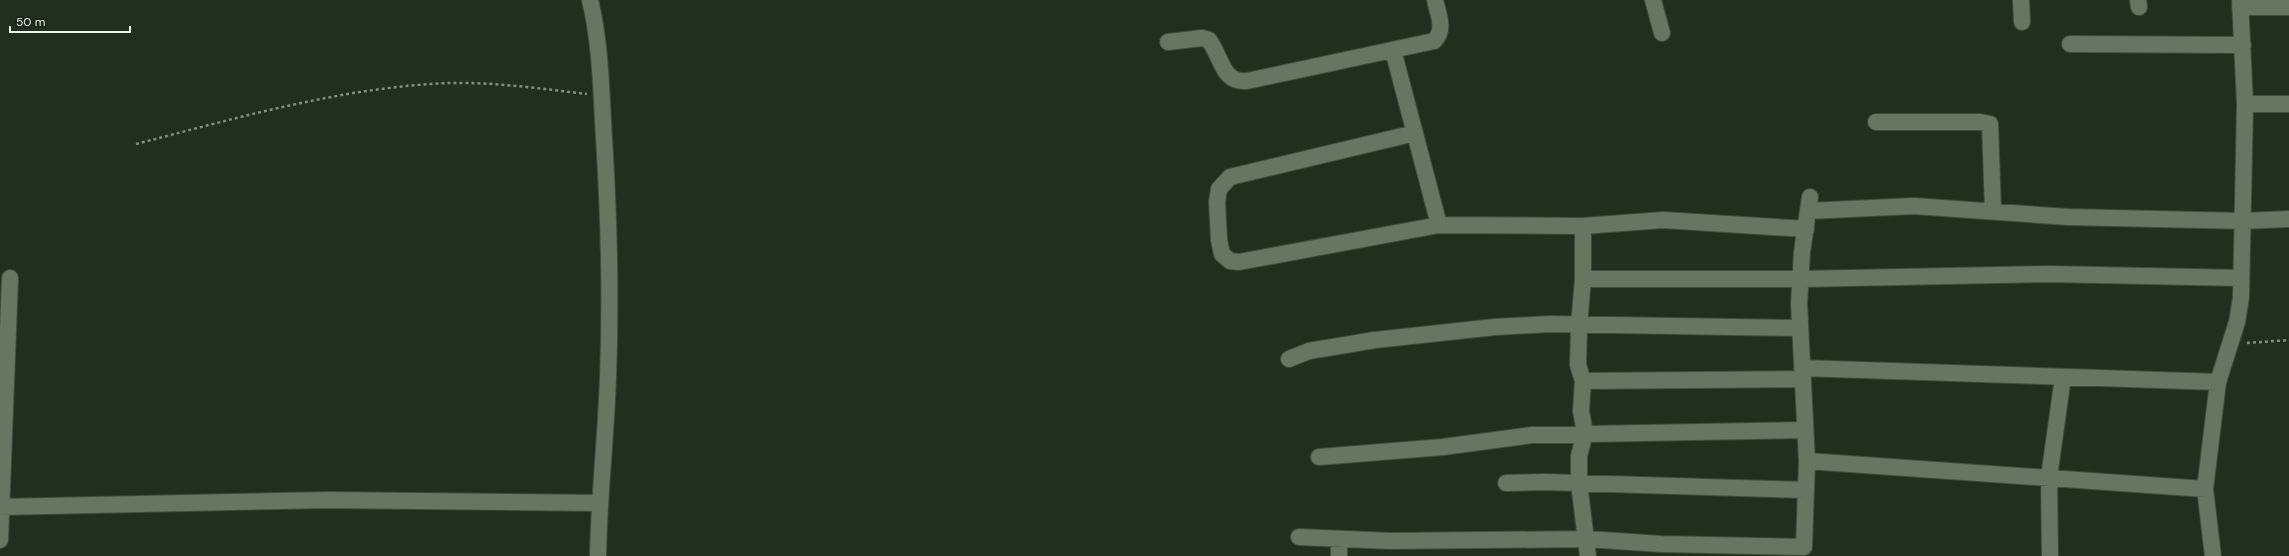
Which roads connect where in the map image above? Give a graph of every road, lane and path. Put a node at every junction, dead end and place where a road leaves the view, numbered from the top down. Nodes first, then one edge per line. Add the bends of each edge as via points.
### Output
1 (590, 0) edge
2 (1435, 0) edge
3 (1653, 0) edge
4 (2021, 0) edge
5 (2240, 3) edge
6 (2289, 7) edge
7 (2022, 22) dead end
8 (1662, 34) dead end
9 (1168, 42) dead end
10 (2070, 44) dead end
11 (2243, 45) junction
12 (1394, 50) junction
13 (602, 95) junction
14 (2246, 104) junction
15 (2289, 104) edge
16 (1876, 122) dead end
17 (1415, 133) junction
18 (136, 144) dead end
19 (1993, 211) junction
20 (2289, 219) edge
21 (2244, 221) junction
22 (1439, 225) junction
23 (1582, 226) junction
24 (1806, 229) junction
25 (10, 278) dead end
26 (2241, 278) junction
27 (1583, 279) junction
28 (1801, 279) junction
29 (1579, 326) junction
30 (1800, 328) junction
31 (2289, 340) edge
32 (2231, 344) junction
33 (1289, 359) dead end
34 (1802, 373) junction
35 (2063, 377) junction
36 (1583, 381) junction
37 (2218, 382) junction
38 (1805, 430) junction
39 (1585, 433) junction
40 (1319, 457) dead end
41 (1807, 461) junction
42 (2049, 477) junction
43 (1506, 483) dead end
44 (1579, 483) junction
45 (2205, 489) junction
46 (1806, 490) junction
47 (599, 503) junction
48 (1, 507) edge
49 (1299, 537) dead end
50 (1339, 539) junction
51 (1587, 539) junction
52 (0, 540) edge
53 (1391, 548) edge
54 (598, 556) edge
55 (1339, 556) edge
56 (1588, 556) edge
57 (2050, 556) edge
58 (2213, 556) edge

1 - 13 street via 596,24
2 - 12 street via 1441,27 1440,35 1434,41
3 - 8 street
4 - 7 street
5 - 6 street
5 - 11 street
9 - 12 street via 1202,38 1209,40 1229,78 1237,82
10 - 11 street
11 - 14 street
12 - 17 street
13 - 18 path via 509,85 430,84 302,101
13 - 47 street via 610,298 608,379
14 - 15 street
14 - 21 street
16 - 19 street via 1990,124
17 - 22 street
17 - 22 street via 1230,177 1219,188 1217,202 1222,254 1230,261 1239,262
19 - 21 street via 2068,217
19 - 24 street via 1809,204
20 - 21 street
21 - 26 street
22 - 23 street
23 - 24 street via 1663,220
23 - 27 street
24 - 28 street
25 - 48 street
26 - 28 street via 2050,274
26 - 32 street via 2237,322
27 - 28 street
27 - 29 street
28 - 30 street
29 - 30 street
29 - 33 street via 1550,324 1433,332 1309,351
29 - 36 street via 1578,365
30 - 34 street
31 - 32 path
32 - 37 street
34 - 35 street
34 - 36 street
34 - 38 street
35 - 37 street
35 - 42 street
36 - 39 street via 1581,411
37 - 45 street
38 - 39 street
38 - 41 street
39 - 40 street via 1532,435 1442,447
39 - 44 street via 1579,456
41 - 42 street
41 - 46 street
42 - 45 street
42 - 57 street
43 - 44 street
44 - 46 street
44 - 51 street
45 - 58 street
46 - 51 street via 1804,547 1660,544
47 - 48 street via 327,500
47 - 54 street
48 - 52 street
49 - 50 street
50 - 53 street
50 - 55 street
51 - 53 street
51 - 56 street

